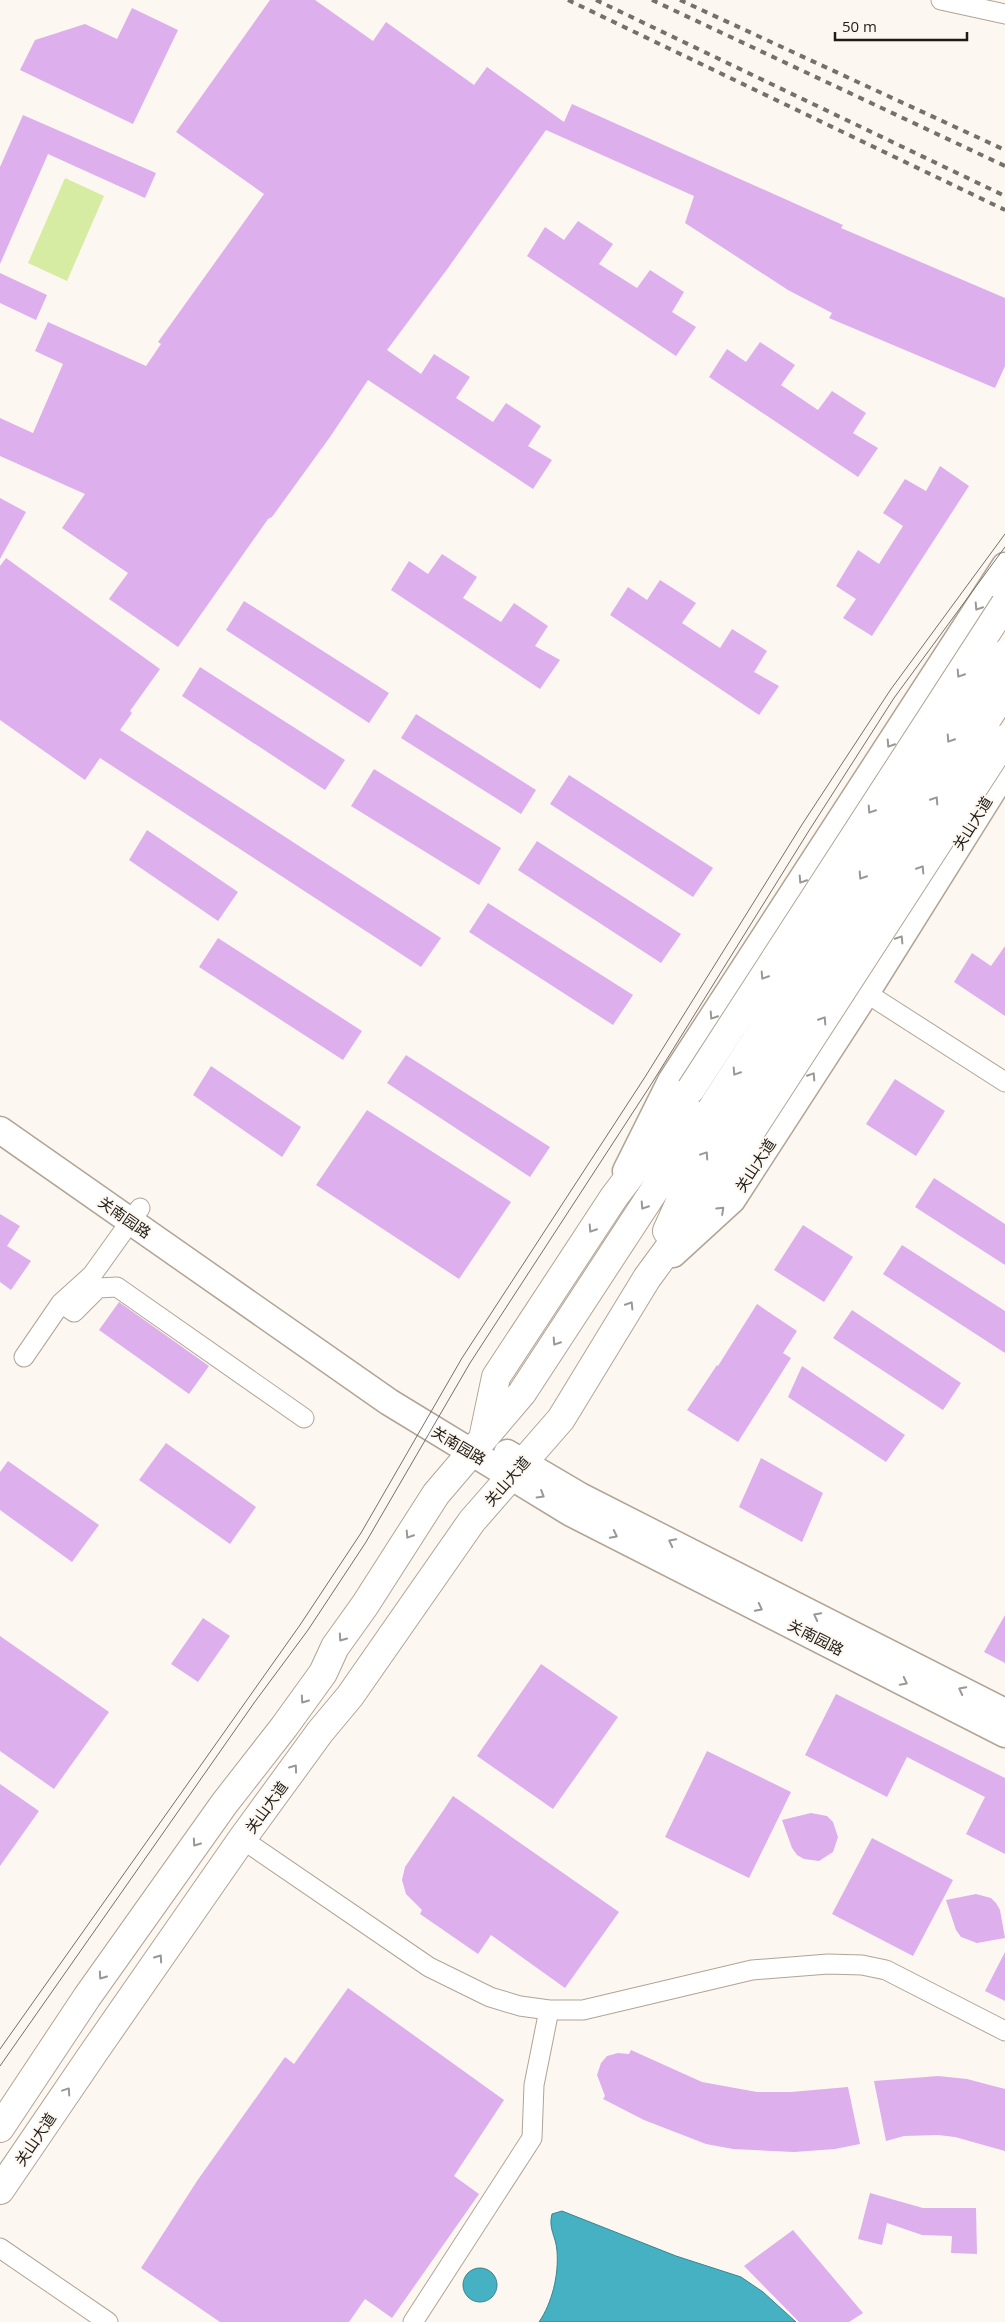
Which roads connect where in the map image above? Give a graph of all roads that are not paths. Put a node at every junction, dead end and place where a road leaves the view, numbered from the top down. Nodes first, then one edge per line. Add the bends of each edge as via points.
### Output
1 (941, 0) edge
2 (1005, 14) edge
3 (1005, 566) edge
4 (1005, 604) edge
5 (1005, 654) edge
6 (1005, 691) edge
7 (1005, 739) edge
8 (1005, 771) edge
9 (767, 933) junction
10 (866, 993) junction
11 (1005, 1082) edge
12 (0, 1110) edge
13 (729, 1122) junction
14 (0, 1130) edge
15 (614, 1197) junction
16 (135, 1215) junction
17 (646, 1278) junction
18 (60, 1303) junction
19 (24, 1357) dead end
20 (304, 1418) dead end
21 (477, 1446) junction
22 (517, 1469) junction
23 (1005, 1712) edge
24 (1005, 1734) edge
25 (242, 1840) junction
26 (549, 2010) junction
27 (1005, 2031) edge
28 (0, 2128) edge
29 (0, 2190) edge
30 (0, 2248) edge
31 (108, 2322) edge
32 (413, 2322) edge

1 - 2 street
3 -> 9 main road
4 -> 15 main road, bridge via 667,1127
5 -> 13 main road, bridge
13 -> 6 main road, bridge
13 -> 7 main road, bridge
10 -> 8 main road, 关山大道
9 - 10 street
9 -> 15 main road via 671,1080
10 - 11 street
17 -> 10 main road, 关山大道 via 732,1200
12 - 16 main road, 关南园路
17 -> 13 main road via 693,1173
13 -> 21 main road via 671,1165 522,1393
14 - 16 main road, 关南园路
15 -> 21 main road via 496,1377
16 - 18 street via 92,1274
16 - 21 main road, 关南园路 via 397,1388
22 -> 17 main road, 关山大道 via 561,1419
18 - 19 street
18 - 20 street via 74,1312 98,1288 117,1287
21 - 22 main road, 关南园路
21 -> 28 main road via 436,1494 335,1647 323,1673 218,1812 87,1997
23 -> 22 main road, 关南园路 via 580,1496
22 -> 24 main road, 关南园路 via 571,1513
25 -> 22 main road, 关山大道 via 350,1696 472,1521
25 - 26 street via 444,1975 490,1997
29 -> 25 main road, 关山大道
26 - 27 street via 600,2007 752,1970 828,1964 862,1965 886,1970
26 - 32 street via 534,2085 532,2138
30 - 31 street

